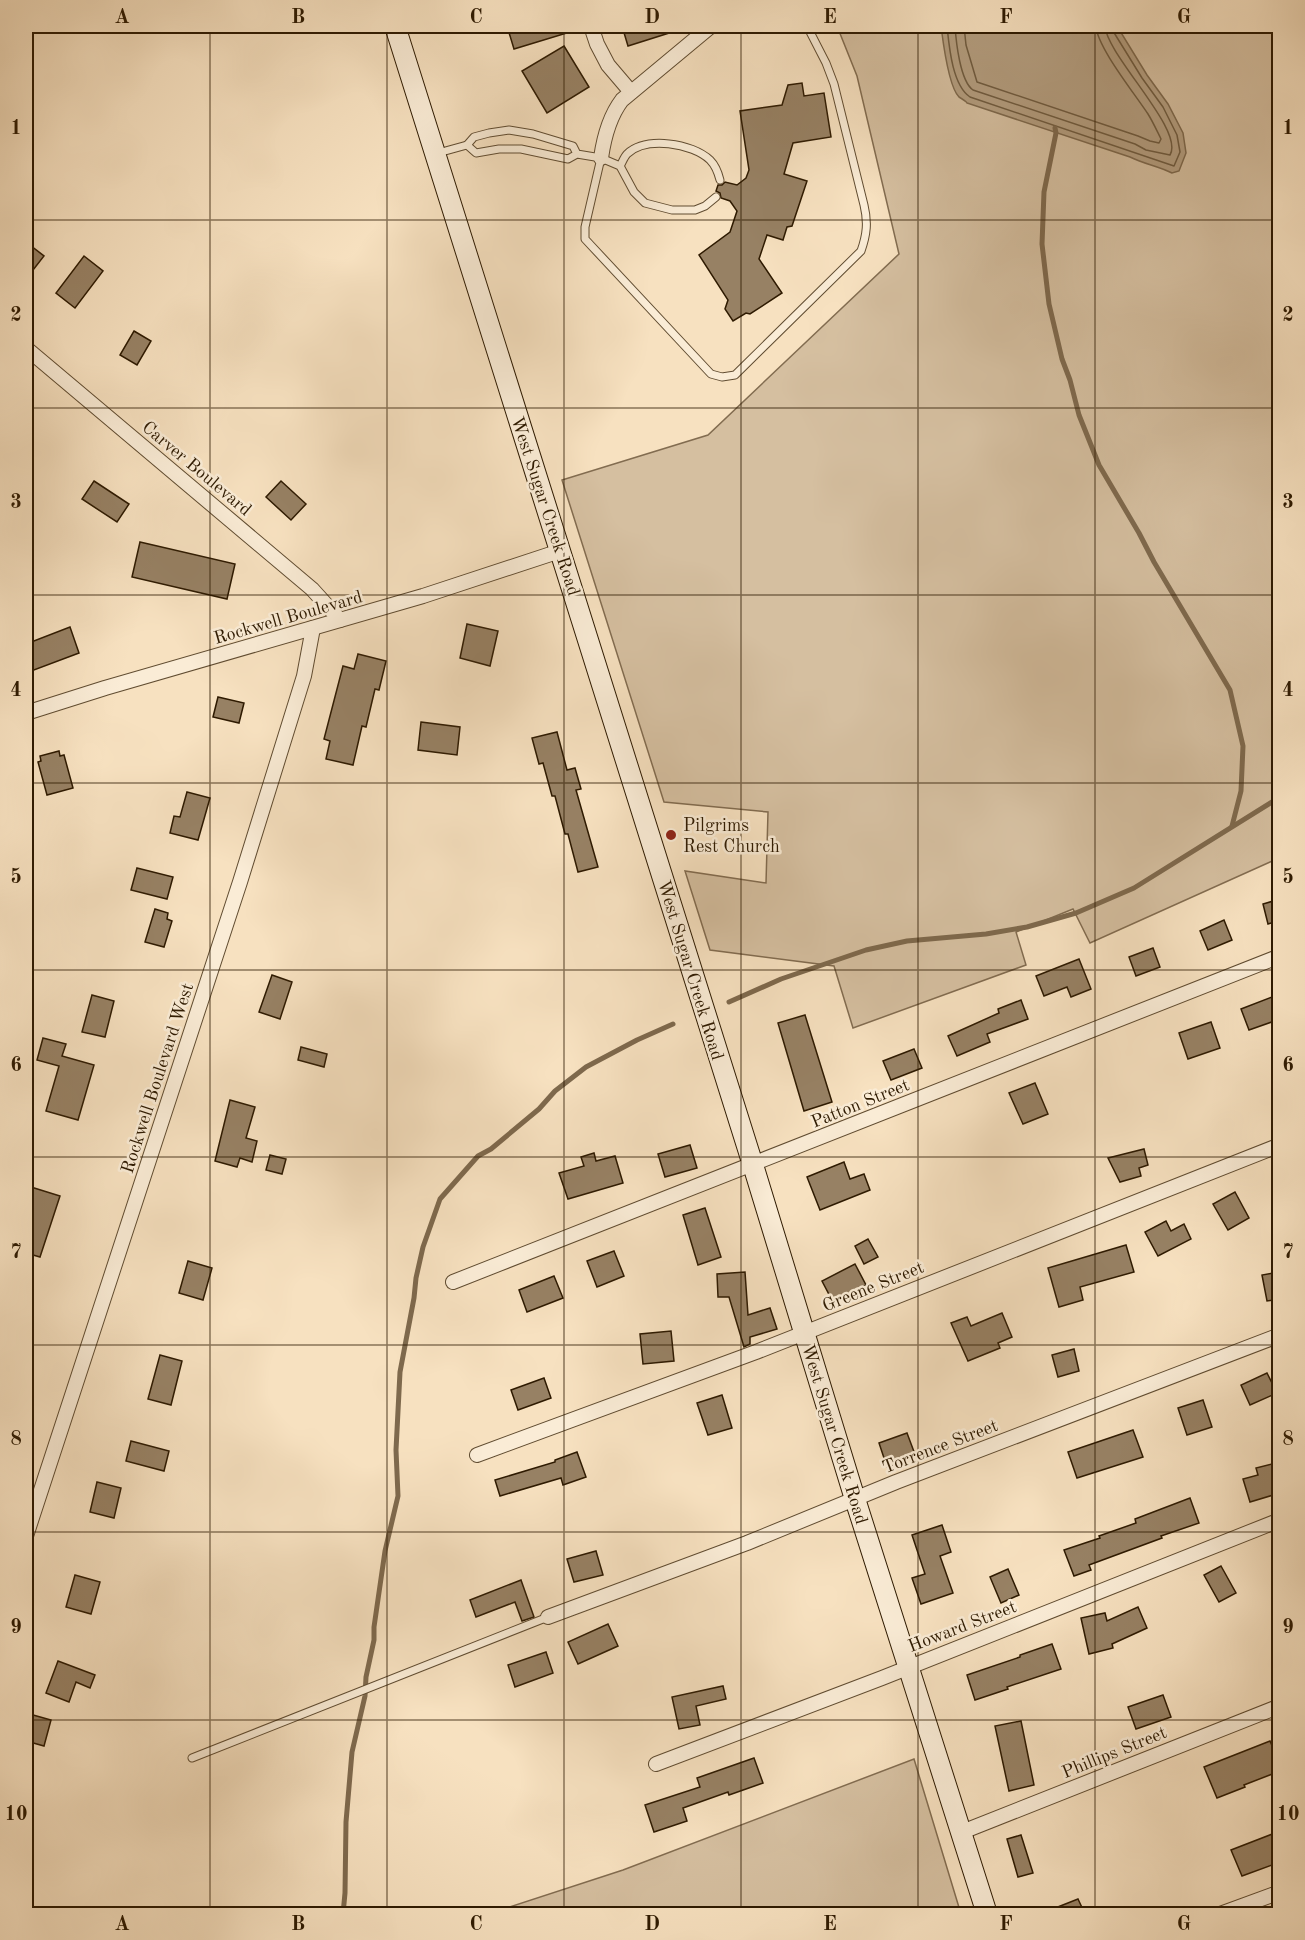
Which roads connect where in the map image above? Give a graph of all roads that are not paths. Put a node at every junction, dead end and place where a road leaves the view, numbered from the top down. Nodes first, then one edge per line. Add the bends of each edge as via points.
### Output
1 (395, 26) edge
2 (591, 26) edge
3 (711, 26) edge
4 (807, 26) edge
5 (631, 92) junction
6 (467, 145) junction
7 (435, 154) junction
8 (577, 154) junction
9 (601, 158) junction
10 (620, 166) junction
11 (720, 180) dead end
12 (716, 197) dead end
13 (26, 348) edge
14 (560, 550) junction
15 (340, 621) junction
16 (313, 628) junction
17 (26, 713) edge
18 (1280, 956) edge
19 (1280, 1145) edge
20 (753, 1165) junction
21 (453, 1282) dead end
22 (804, 1333) junction
23 (1280, 1335) edge
24 (477, 1455) dead end
25 (855, 1499) junction
26 (1280, 1521) edge
27 (26, 1536) edge
28 (548, 1617) joint
29 (909, 1666) junction
30 (1280, 1706) edge
31 (192, 1758) dead end
32 (656, 1764) dead end
33 (962, 1832) junction
34 (1280, 1892) edge
35 (987, 1914) edge
36 (1220, 1914) edge

1 - 7 main road, West Sugar Creek Road
2 - 5 street via 608,65
3 - 5 street
4 - 9 lane via 834,84 868,223 866,237 861,251 735,375 711,374 585,239
5 - 9 street via 613,111
6 - 7 lane
6 - 8 lane via 476,153 521,149 568,159
6 - 8 lane via 474,137 509,130 573,146
7 - 14 main road, West Sugar Creek Road
8 - 9 lane
9 - 10 lane
10 - 11 lane via 627,154 649,144 668,144 696,151 709,159
10 - 12 lane via 645,203 672,210 695,210
13 - 15 street, Carver Boulevard via 312,589
14 - 15 street, Rockwell Boulevard
14 - 20 main road, West Sugar Creek Road
15 - 16 street, Rockwell Boulevard
16 - 17 street, Rockwell Boulevard
16 - 27 street, Rockwell Boulevard West via 304,676 240,882
18 - 20 street, Patton Street
19 - 22 street, Greene Street
20 - 21 street, Patton Street
20 - 22 main road, West Sugar Creek Road
22 - 24 street, Greene Street
22 - 25 main road, West Sugar Creek Road
23 - 25 street, Torrence Street
25 - 28 street, Torrence Street
25 - 29 main road, West Sugar Creek Road
26 - 29 street, Howard Street
28 - 31 lane
29 - 32 street, Howard Street
29 - 33 main road, West Sugar Creek Road
30 - 33 street, Phillips Street
33 - 35 main road, West Sugar Creek Road
34 - 36 street

